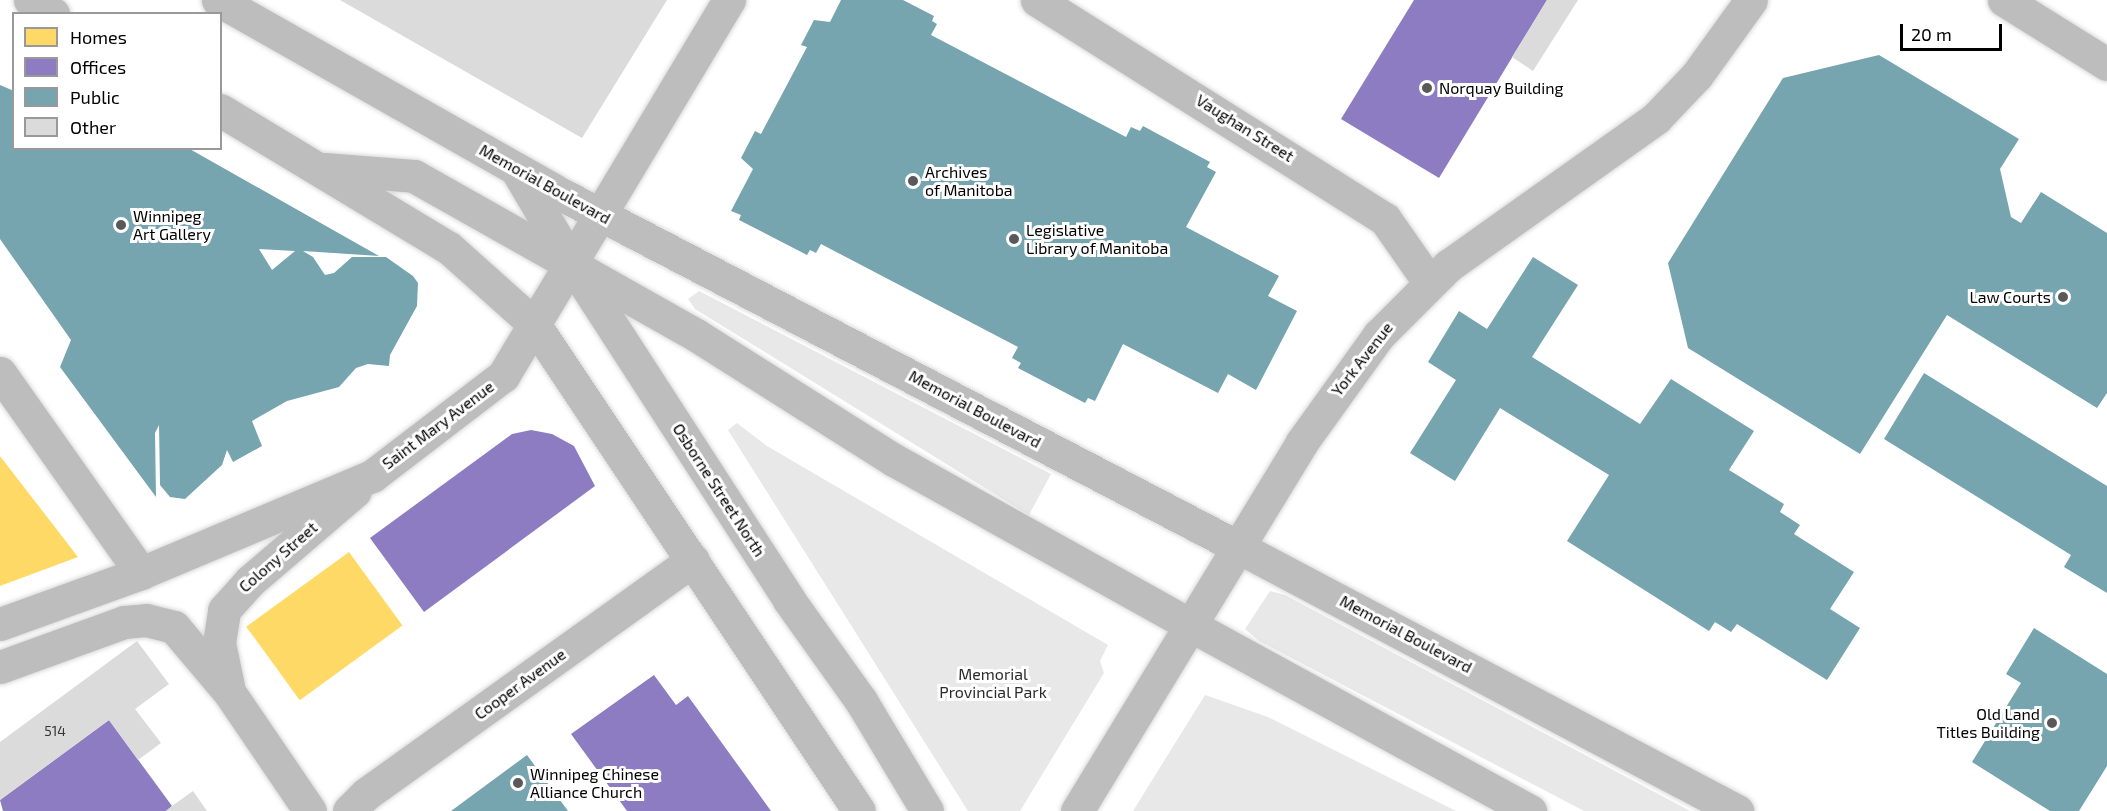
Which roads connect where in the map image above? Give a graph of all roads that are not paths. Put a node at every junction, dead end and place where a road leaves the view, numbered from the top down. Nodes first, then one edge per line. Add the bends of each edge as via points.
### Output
1 (30, 0) edge
2 (218, 0) edge
3 (729, 0) edge
4 (1037, 0) edge
5 (1751, 0) edge
6 (2004, 0) edge
7 (50, 12) edge
8 (2107, 64) edge
9 (222, 111) edge
10 (515, 168) junction
11 (324, 169) junction
12 (600, 215) junction
13 (572, 264) junction
14 (1429, 282) junction
15 (534, 324) junction
16 (0, 373) edge
17 (372, 476) junction
18 (1238, 547) junction
19 (693, 560) junction
20 (141, 573) junction
21 (0, 624) edge
22 (1190, 625) junction
23 (0, 667) edge
24 (229, 692) junction
25 (309, 811) edge
26 (349, 811) edge
27 (859, 811) edge
28 (927, 811) edge
29 (1077, 811) edge
30 (1530, 811) edge
31 (1737, 811) edge

1 - 7 main road
2 - 10 main road, Memorial Boulevard
3 - 12 main road, Saint Mary Avenue
4 - 14 main road, Vaughan Street via 1385,219
5 - 14 main road, York Avenue via 1697,75 1656,118
6 - 8 main road
9 - 11 main road
10 - 12 main road, Memorial Boulevard
10 - 13 main road, Osborne Street North
11 - 13 main road via 414,176
11 - 15 main road via 449,248
12 - 13 main road, Saint Mary Avenue
12 - 18 main road, Memorial Boulevard
13 - 15 main road, Saint Mary Avenue
13 - 22 main road via 752,368 894,460
13 - 28 main road, Osborne Street North via 789,600 861,702
14 - 18 main road, York Avenue via 1379,335 1326,406
15 - 17 main road, Saint Mary Avenue via 503,376
15 - 19 main road
16 - 20 main road
17 - 20 main road, Saint Mary Avenue
17 - 24 main road, Colony Street via 250,580 224,610 219,643
18 - 22 main road, York Avenue
18 - 31 main road, Memorial Boulevard
19 - 26 main road, Cooper Avenue via 366,794
19 - 27 main road
20 - 21 main road, Saint Mary Avenue
22 - 29 main road, York Avenue
22 - 30 main road
23 - 24 main road, Colony Street via 124,622 146,620 174,627
24 - 25 main road, Colony Street

